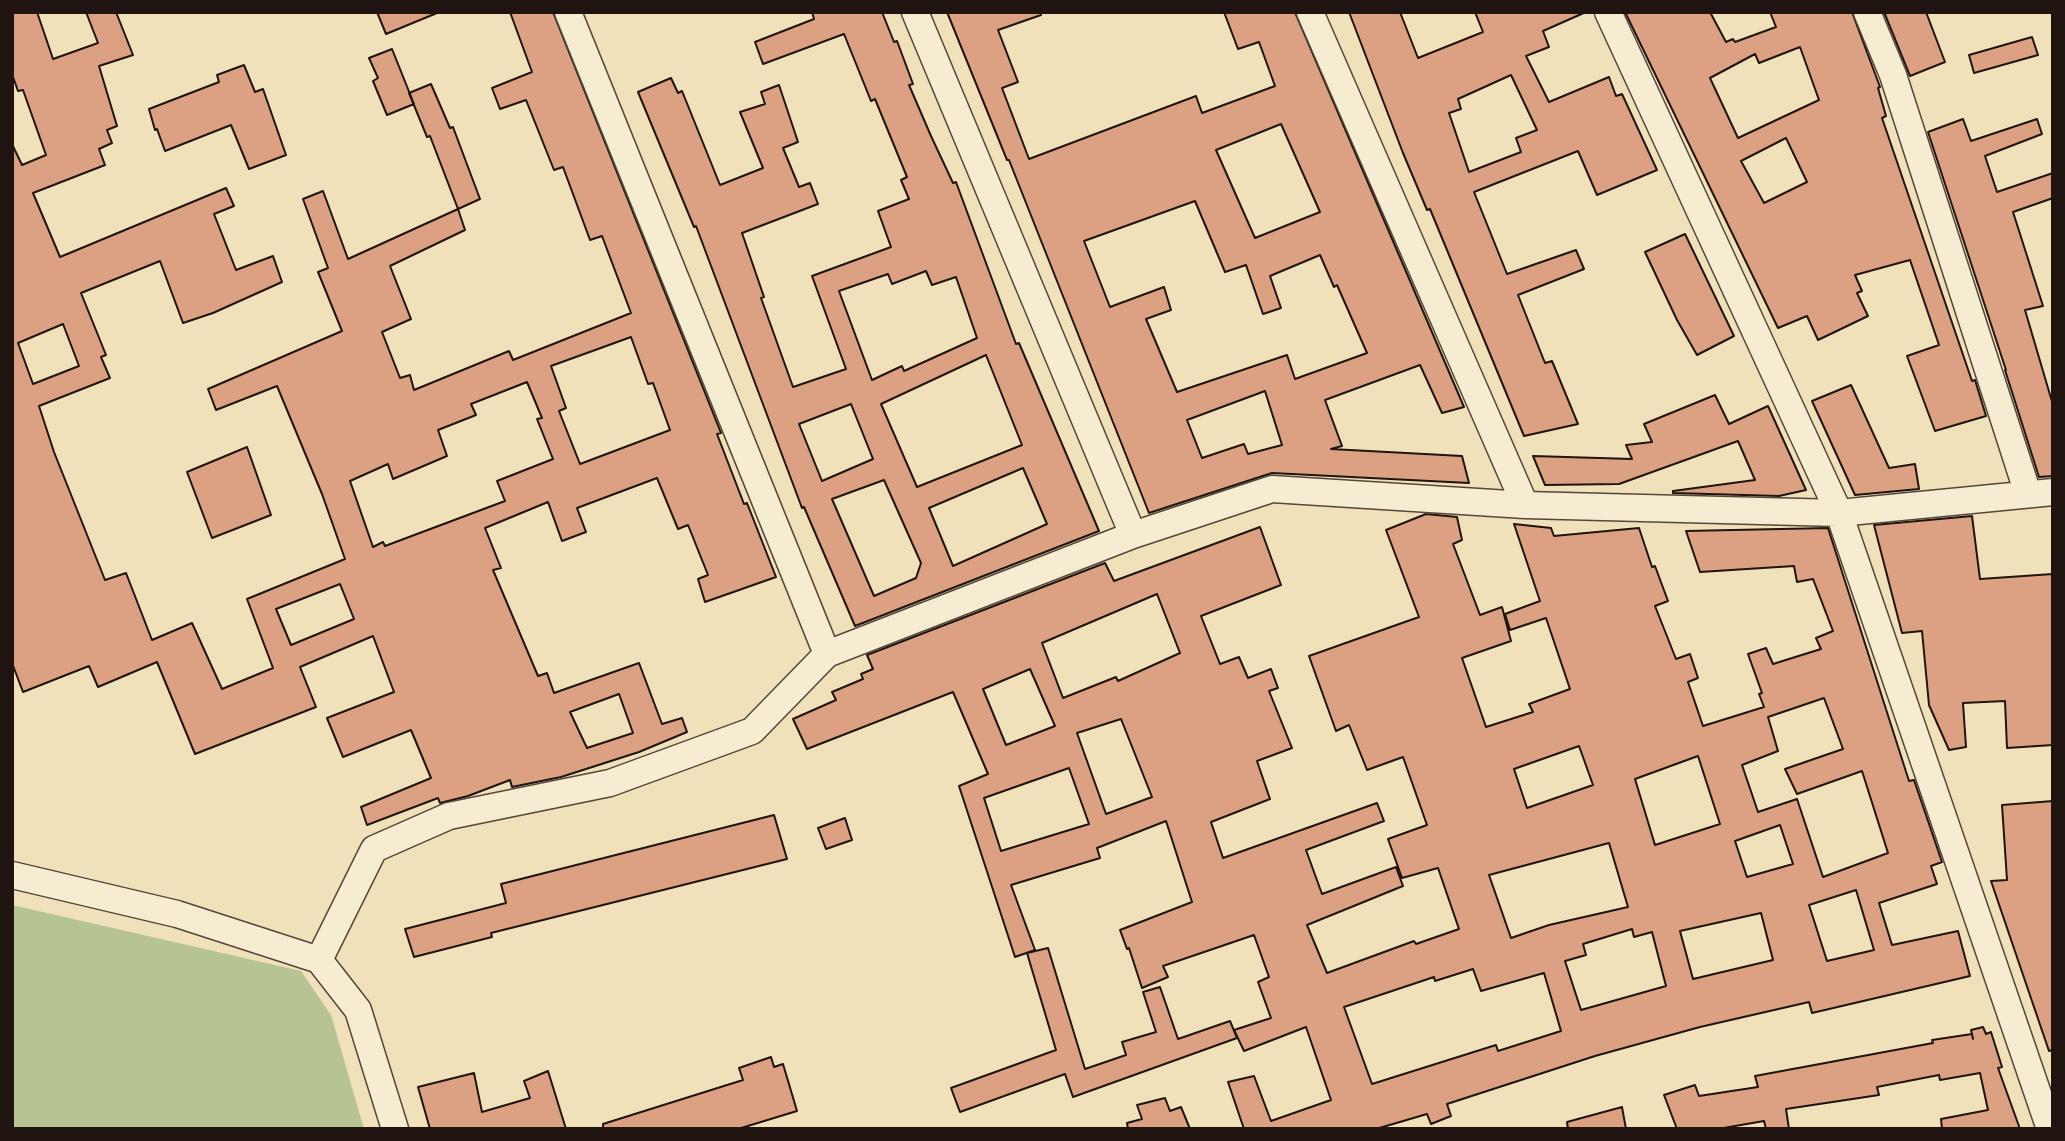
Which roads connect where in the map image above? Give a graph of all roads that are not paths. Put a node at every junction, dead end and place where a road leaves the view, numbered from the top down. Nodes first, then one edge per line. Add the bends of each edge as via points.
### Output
1 (568, 12) edge
2 (915, 12) edge
3 (1310, 12) edge
4 (1608, 12) edge
5 (1867, 12) edge
6 (2040, 493) edge
7 (1525, 505) junction
8 (1839, 513) junction
9 (1133, 535) junction
10 (827, 654) junction
11 (12, 875) edge
12 (319, 960) junction
13 (395, 1129) edge
14 (2050, 1129) edge

1 - 10 street
2 - 9 street
3 - 7 street
4 - 8 street
5 - 6 street
6 - 8 street
7 - 8 street
7 - 9 street via 1272,489
8 - 14 street
9 - 10 street
10 - 12 street via 752,731 610,783 449,816 374,849
11 - 12 street via 177,914
12 - 13 street via 358,1010

